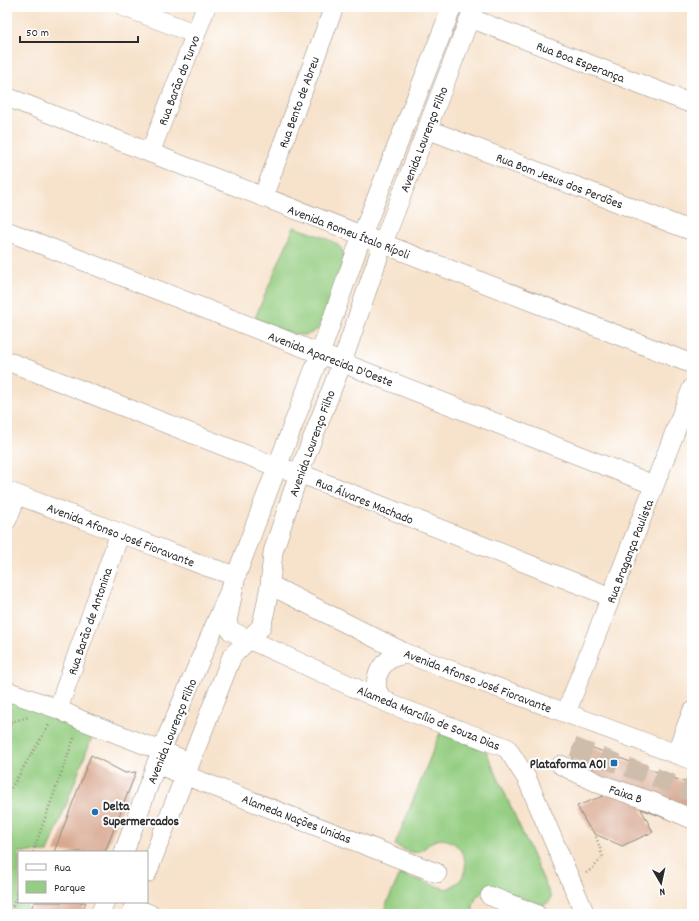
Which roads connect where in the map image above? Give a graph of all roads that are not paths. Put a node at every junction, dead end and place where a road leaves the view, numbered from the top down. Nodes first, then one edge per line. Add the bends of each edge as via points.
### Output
1 (125, 7) edge
2 (206, 7) edge
3 (334, 7) edge
4 (452, 7) edge
5 (472, 12) edge
6 (196, 34) junction
7 (7, 97) edge
8 (692, 104) edge
9 (427, 129) junction
10 (150, 153) junction
11 (263, 197) junction
12 (7, 231) edge
13 (692, 231) edge
14 (362, 235) junction
15 (383, 243) junction
16 (320, 354) junction
17 (7, 361) edge
18 (342, 363) junction
19 (692, 364) edge
20 (692, 388) edge
21 (277, 466) junction
22 (299, 473) junction
23 (654, 485) junction
24 (12, 493) edge
25 (7, 520) edge
26 (120, 533) junction
27 (236, 576) junction
28 (270, 586) junction
29 (611, 597) junction
30 (250, 639) junction
31 (407, 654) junction
32 (7, 691) edge
33 (390, 704) junction
34 (58, 709) junction
35 (692, 712) edge
36 (566, 713) junction
37 (684, 756) edge
38 (159, 758) junction
39 (561, 765) dead end
40 (188, 769) junction
41 (692, 819) edge
42 (124, 851) edge
43 (148, 870) edge
44 (437, 873) dead end
45 (490, 896) dead end
46 (105, 903) edge
47 (100, 914) edge
48 (536, 914) edge
49 (585, 914) edge

1 - 6 street
2 - 6 street, Rua Barão do Turvo
3 - 11 street, Rua Bento de Abreu
4 - 14 street, Avenida Lourenço Filho
5 - 8 street, Rua Boa Esperança
5 - 9 street, Avenida Lourenço Filho
6 - 10 street, Rua Barão do Turvo
7 - 10 street, Avenida Romeu Ítalo Rípoli
9 - 13 street, Rua Bom Jesus dos Perdões
9 - 15 street, Avenida Lourenço Filho
10 - 11 street, Avenida Romeu Ítalo Rípoli
11 - 14 street, Avenida Romeu Ítalo Rípoli
12 - 16 street, Avenida Aparecida D'Oeste
14 - 15 street, Avenida Romeu Ítalo Rípoli
14 - 16 street, Avenida Lourenço Filho
15 - 18 street, Avenida Lourenço Filho
15 - 19 street, Avenida Romeu Ítalo Rípoli
16 - 18 street, Avenida Aparecida D'Oeste
16 - 21 street, Avenida Lourenço Filho
17 - 21 street, Rua Álvares Machado
18 - 22 street, Avenida Lourenço Filho
18 - 23 street, Avenida Aparecida D'Oeste
20 - 23 street, Rua Bragança Paulista
21 - 22 street, Rua Álvares Machado
21 - 27 street, Avenida Lourenço Filho
22 - 28 street, Avenida Lourenço Filho via 273,552
22 - 29 street, Rua Álvares Machado
23 - 29 street, Rua Bragança Paulista
24 - 25 street
24 - 26 street, Avenida Afonso José Fioravante
26 - 27 street, Avenida Afonso José Fioravante
26 - 34 street, Rua Barão de Antonina
27 - 30 street, Alameda Marcílio de Souza Dias via 227,622 231,631
27 - 38 street, Avenida Lourenço Filho
28 - 30 street, Avenida Lourenço Filho via 261,627
28 - 31 street, Avenida Afonso José Fioravante
29 - 36 street, Rua Bragança Paulista
30 - 33 street, Alameda Marcílio de Souza Dias
30 - 40 street, Avenida Lourenço Filho via 232,656
31 - 33 street via 392,658 383,664 379,672 376,682 378,692
31 - 36 street, Avenida Afonso José Fioravante
32 - 34 street, Alameda Nações Unidas
33 - 49 street, Alameda Marcílio de Souza Dias via 507,748 527,779
34 - 38 street, Alameda Nações Unidas
35 - 37 street
36 - 37 street, Avenida Afonso José Fioravante
38 - 40 street, Alameda Nações Unidas
38 - 42 street, Avenida Lourenço Filho
39 - 41 street, Faixa B via 600,784 653,802
40 - 43 street, Avenida Lourenço Filho
40 - 44 street, Alameda Nações Unidas
45 - 48 street
46 - 47 street

